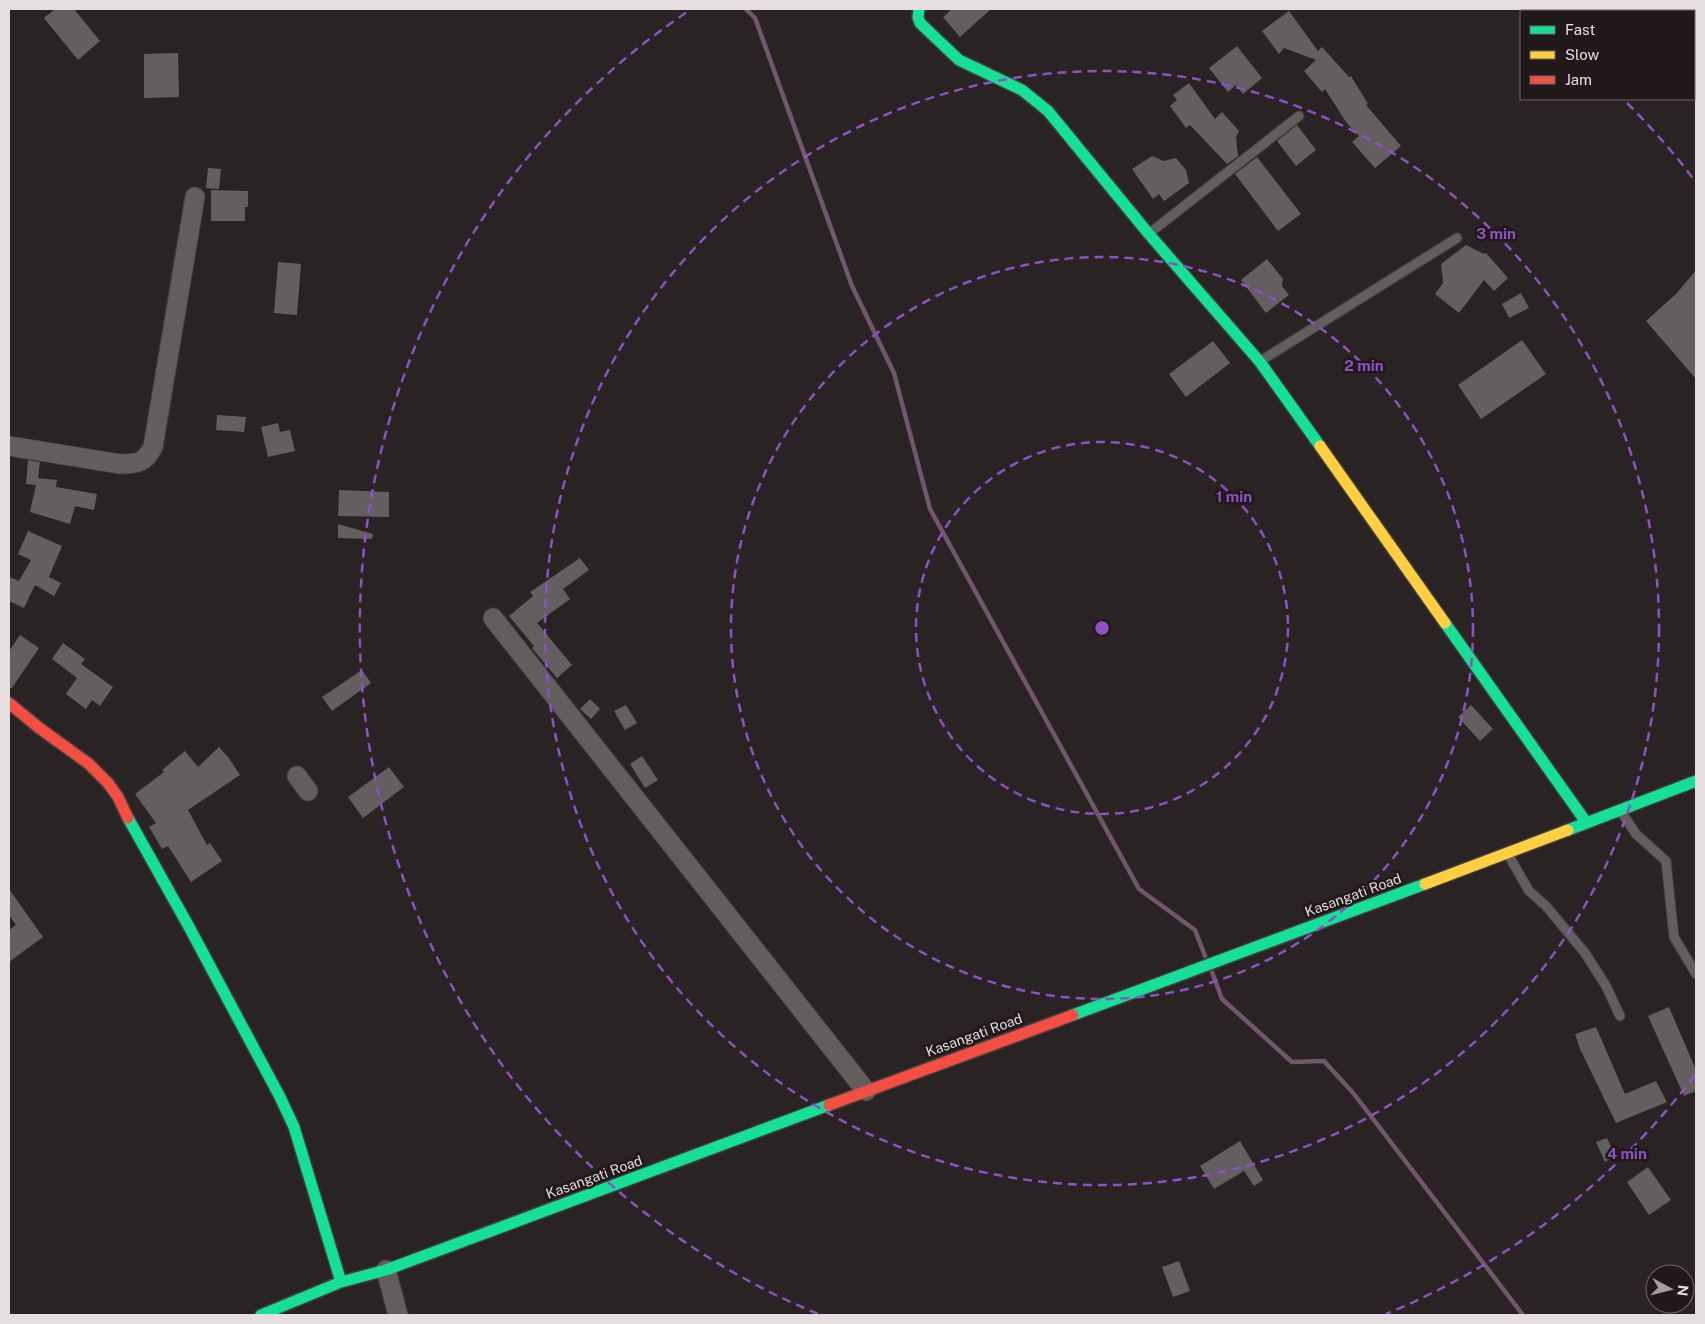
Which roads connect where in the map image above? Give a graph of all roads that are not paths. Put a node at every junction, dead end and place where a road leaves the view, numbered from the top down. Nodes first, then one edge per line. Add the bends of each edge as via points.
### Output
1 (919, 9) edge
2 (1299, 116) dead end
3 (195, 196) dead end
4 (1148, 233) junction
5 (1457, 238) dead end
6 (1260, 362) junction
7 (9, 446) edge
8 (493, 618) dead end
9 (9, 703) edge
10 (297, 776) dead end
11 (1696, 781) edge
12 (308, 791) dead end
13 (1621, 810) junction
14 (1586, 822) junction
15 (1508, 853) junction
16 (1696, 974) edge
17 (1620, 1016) dead end
18 (866, 1091) junction
19 (386, 1270) junction
20 (341, 1282) junction
21 (261, 1315) edge
22 (398, 1315) edge

1 - 4 street via 920,22 955,57 1022,90 1048,111
2 - 4 lane
3 - 7 street via 153,447 149,455 139,462 120,464
4 - 6 street
5 - 6 lane
6 - 14 street
8 - 18 street
9 - 20 street via 89,764 118,797 287,1112 305,1159
10 - 12 street
11 - 13 street, Kasangati Road
13 - 14 street, Kasangati Road
13 - 16 lane via 1636,834 1666,861 1674,937
14 - 15 street, Kasangati Road
15 - 17 lane via 1530,890 1585,953
15 - 18 street, Kasangati Road
18 - 19 street, Kasangati Road
19 - 20 street, Kasangati Road
19 - 22 street
20 - 21 street, Kasangati Road

